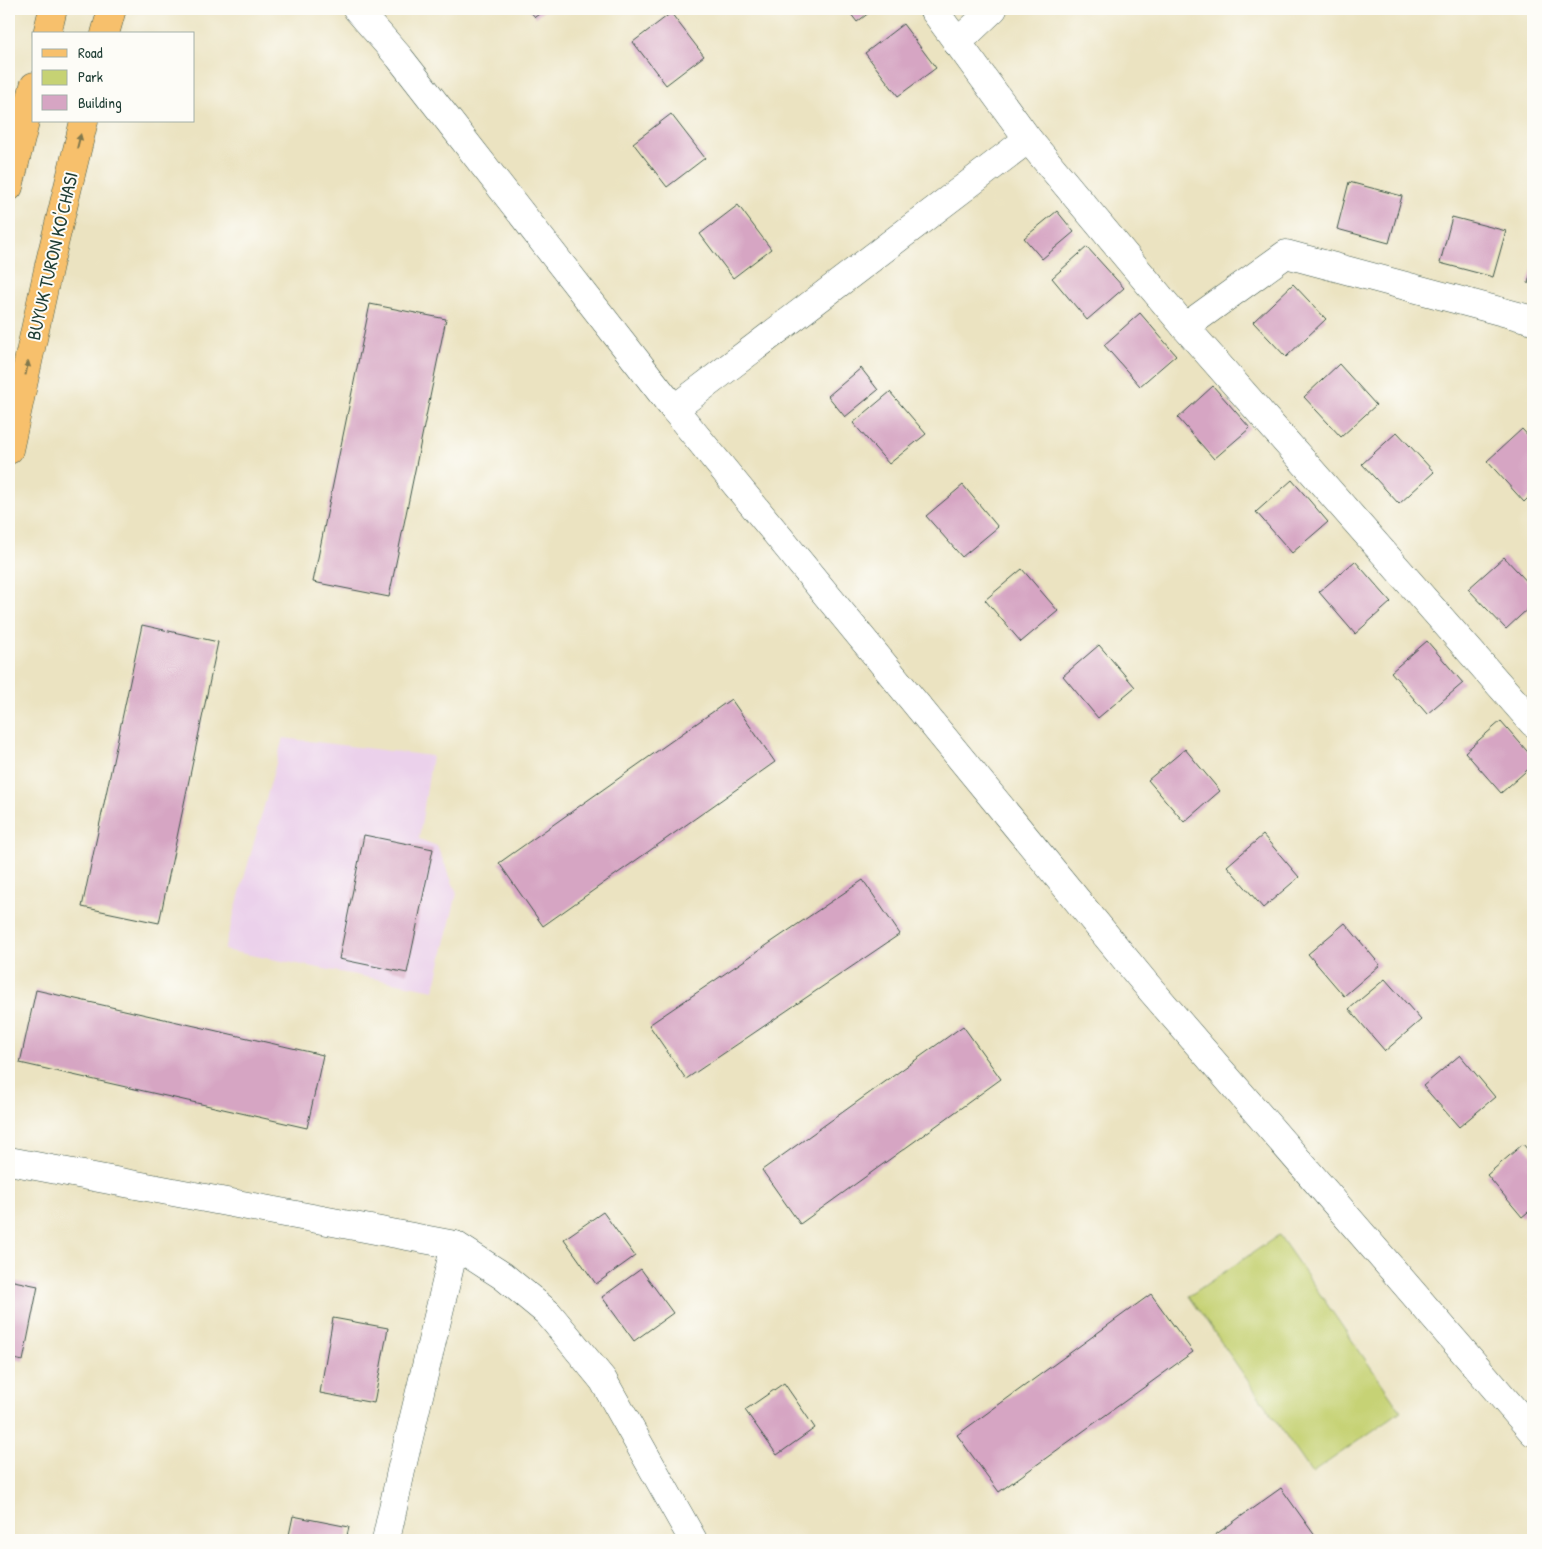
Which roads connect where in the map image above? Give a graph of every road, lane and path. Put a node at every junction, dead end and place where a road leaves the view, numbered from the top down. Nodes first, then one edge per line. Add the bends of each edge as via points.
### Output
1 (53, 9) edge
2 (112, 9) edge
3 (357, 9) edge
4 (933, 9) edge
5 (993, 9) edge
6 (47, 32) edge
7 (106, 32) edge
8 (957, 43) junction
9 (32, 94) edge
10 (84, 122) edge
11 (1028, 139) junction
12 (9, 187) edge
13 (1533, 320) edge
14 (1184, 327) junction
15 (674, 409) junction
16 (9, 450) edge
17 (1533, 723) edge
18 (9, 1162) edge
19 (455, 1245) junction
20 (1533, 1432) edge
21 (386, 1540) edge
22 (693, 1540) edge

1 - 6 main road
2 - 7 main road
3 - 15 street via 399,57
4 - 8 street
5 - 8 street
8 - 11 street
9 - 12 main road
16 -> 10 main road, BUYUK TURON KO'CHASI
11 - 14 street
11 - 15 street
13 - 14 street via 1286,254
14 - 17 street
15 - 20 street via 1145,983
18 - 19 street
19 - 21 street
19 - 22 street via 503,1276 548,1313 603,1380

